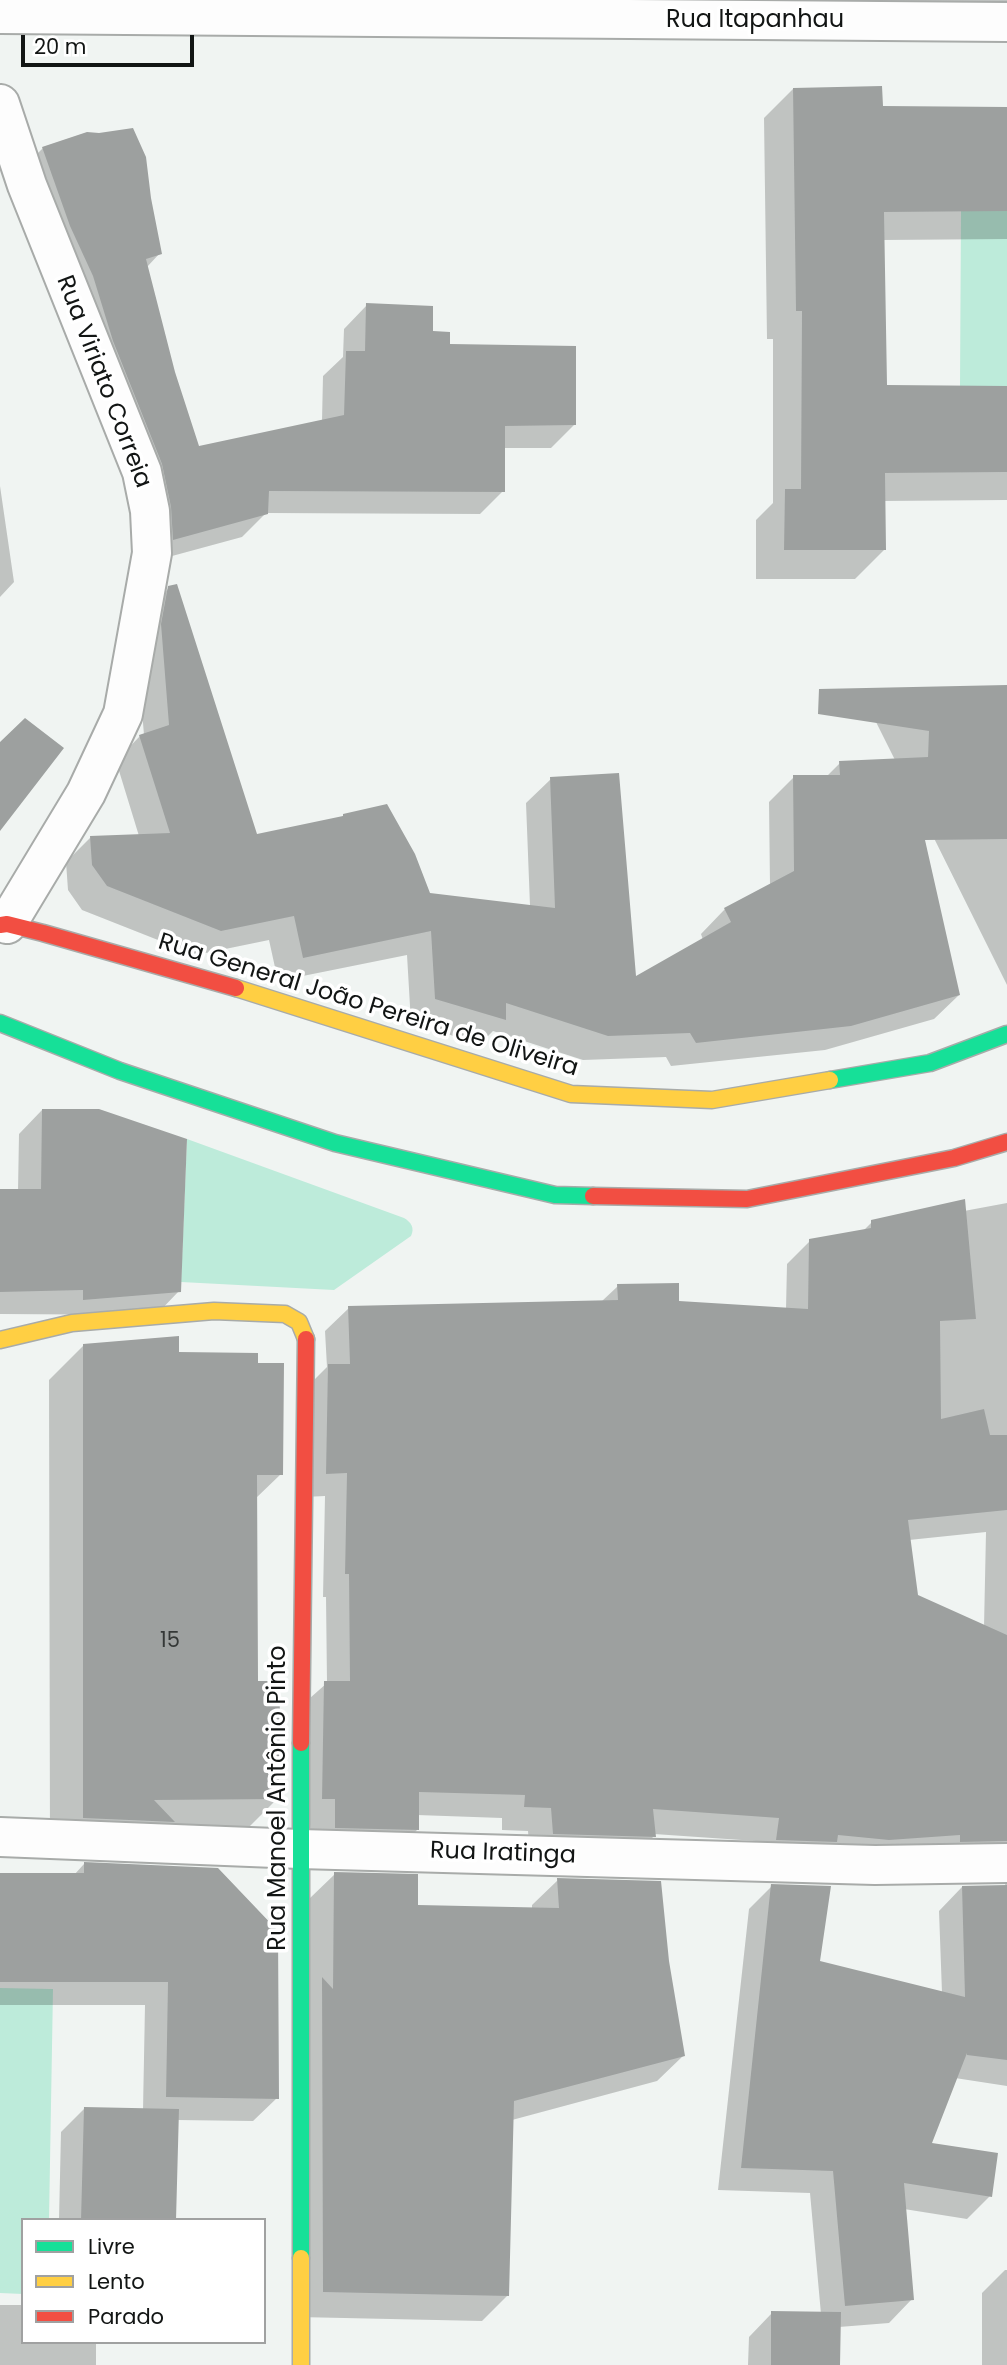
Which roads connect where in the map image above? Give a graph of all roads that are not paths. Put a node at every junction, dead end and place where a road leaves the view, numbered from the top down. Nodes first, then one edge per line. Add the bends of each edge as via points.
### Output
1 (0, 14) edge
2 (1007, 22) edge
3 (0, 104) edge
4 (3, 924) edge
5 (0, 1023) edge
6 (1007, 1034) edge
7 (1007, 1142) edge
8 (0, 1340) edge
9 (0, 1837) edge
10 (300, 1849) junction
11 (1007, 1863) edge
12 (301, 2365) edge

1 - 2 street, Rua Itapanhau
3 - 4 street, Rua Viriato Correia via 27,185 142,472 152,553 123,714 86,793
4 - 6 main road, Rua General João Pereira de Oliveira via 216,982 571,1094 712,1100 930,1063
5 - 7 main road via 120,1071 335,1143 555,1195 747,1199 954,1158
8 - 10 main road, Rua Manoel Antônio Pinto via 72,1323 214,1311 285,1314 299,1322 306,1335
9 - 10 street, Rua Iratinga
10 - 11 street, Rua Iratinga via 875,1865
10 - 12 main road, Rua Manoel Antônio Pinto

